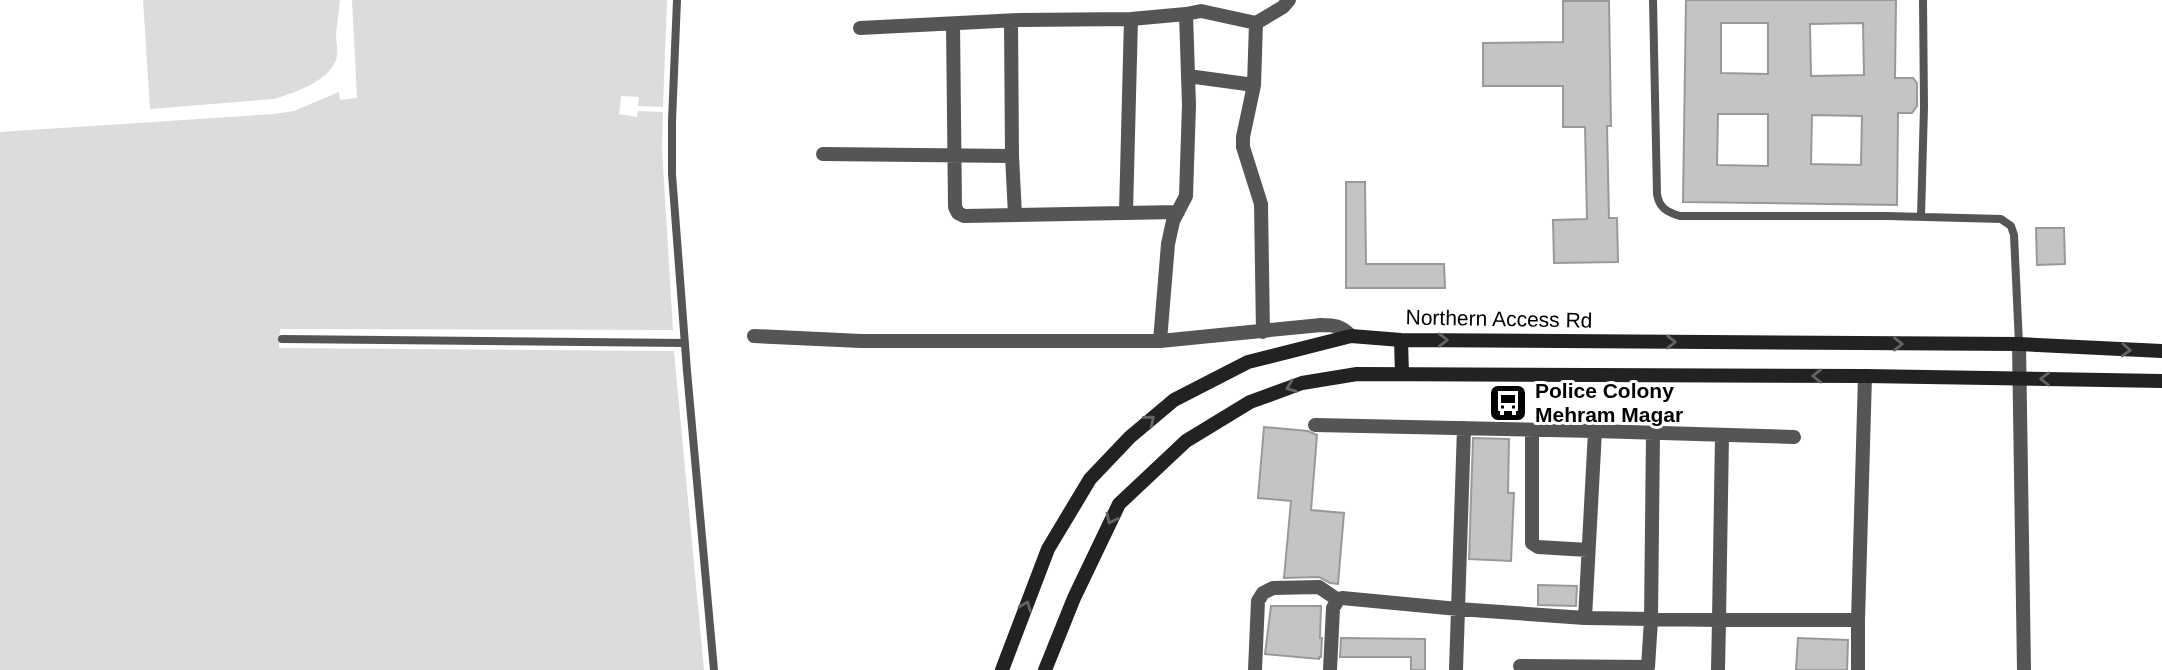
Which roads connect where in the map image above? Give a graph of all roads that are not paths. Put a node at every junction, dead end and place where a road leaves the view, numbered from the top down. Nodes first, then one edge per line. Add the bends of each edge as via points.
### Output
1 (677, 0) edge
2 (1289, 0) edge
3 (1653, 0) edge
4 (1923, 0) edge
5 (1201, 5) edge
6 (1186, 14) junction
7 (1131, 19) junction
8 (1012, 21) junction
9 (1256, 23) junction
10 (953, 24) junction
11 (860, 28) dead end
12 (1188, 76) junction
13 (1254, 85) junction
14 (823, 154) dead end
15 (1012, 156) junction
16 (956, 157) junction
17 (1126, 212) junction
18 (1178, 212) junction
19 (1015, 215) junction
20 (1921, 217) junction
21 (1263, 332) junction
22 (754, 336) dead end
23 (1351, 336) junction
24 (282, 339) dead end
25 (1401, 340) junction
26 (1160, 341) junction
27 (685, 343) junction
28 (2020, 344) junction
29 (2162, 351) edge
30 (1402, 374) junction
31 (1865, 376) junction
32 (2020, 378) junction
33 (2162, 381) edge
34 (1315, 425) dead end
35 (1464, 428) junction
36 (1532, 429) junction
37 (1595, 431) junction
38 (1653, 433) junction
39 (1722, 436) junction
40 (1794, 437) dead end
41 (1588, 550) junction
42 (1338, 600) junction
43 (1458, 610) junction
44 (1585, 618) junction
45 (1651, 620) junction
46 (1719, 620) junction
47 (1858, 620) junction
48 (1520, 666) dead end
49 (714, 670) edge
50 (1002, 670) edge
51 (1045, 670) edge
52 (1255, 670) edge
53 (1330, 670) edge
54 (1456, 670) edge
55 (1718, 670) edge
56 (1857, 670) edge
57 (2024, 670) edge

1 - 27 lane via 672,174
2 - 9 street
3 - 20 lane via 1657,194 1662,208 1680,216
4 - 20 lane
5 - 6 street
5 - 9 street
6 - 7 street
6 - 12 street
7 - 8 street
7 - 17 street
8 - 10 street
8 - 15 street
9 - 13 street
10 - 11 street
10 - 16 street
12 - 13 street
12 - 18 street via 1186,196
13 - 21 street via 1243,147 1261,204
14 - 16 street
15 - 16 street
15 - 19 street
16 - 19 street via 958,213
17 - 18 street
17 - 19 street
18 - 26 street via 1168,244
20 - 28 lane via 2001,219 2011,226
21 - 23 street via 1321,325 1343,328
21 - 26 street
22 - 26 street via 861,341
23 - 25 main road, Northern Access Rd
50 -> 23 main road, Northern Access Rd via 1048,550 1090,479 1130,437 1174,400 1248,362
24 - 27 lane
25 -> 28 main road, Northern Access Rd
25 - 30 main road
27 - 49 lane
28 -> 29 main road, Northern Access Rd
28 - 32 street
31 -> 30 main road
30 -> 51 main road via 1357,374 1301,383 1250,402 1186,441 1119,504
31 - 32 main road
31 - 47 street
33 -> 32 main road
32 - 57 street
34 - 35 street
35 - 36 street
35 - 43 street
36 - 37 street
36 - 41 street via 1532,543
37 - 38 street
37 - 41 street
38 - 39 street
38 - 45 street
39 - 40 street
39 - 46 street
41 - 44 street
42 - 43 street
42 - 52 street via 1320,587 1273,588 1263,593 1258,601
42 - 53 street via 1333,608
43 - 44 street
43 - 54 street
44 - 45 street
45 - 46 street
45 - 48 street via 1647,667
46 - 47 street
46 - 55 street
47 - 56 street

